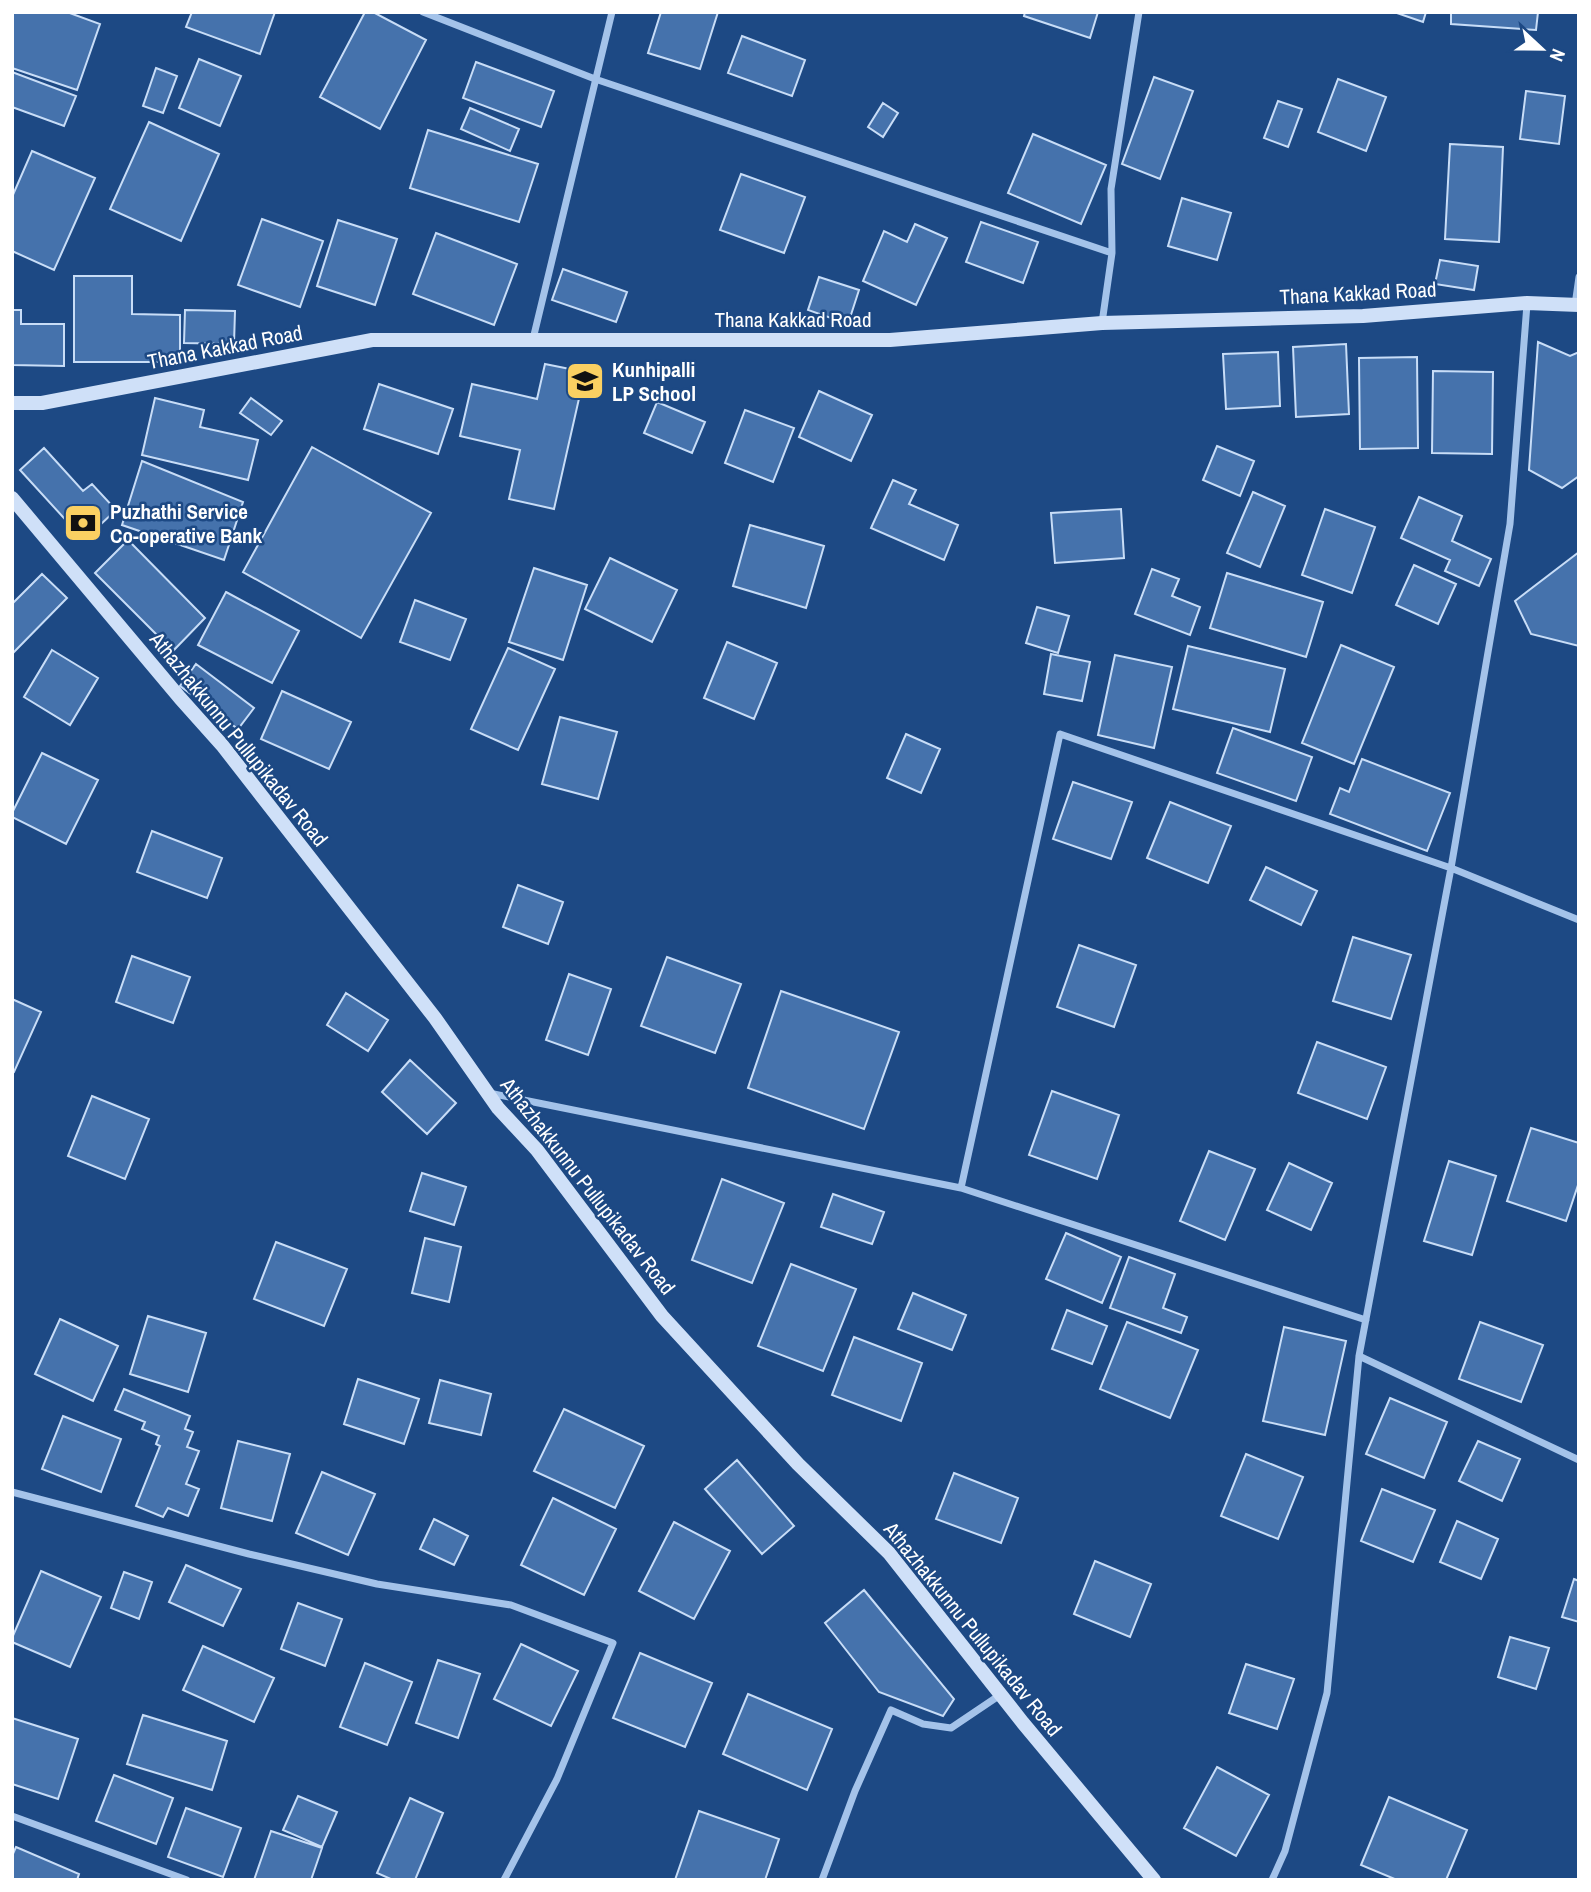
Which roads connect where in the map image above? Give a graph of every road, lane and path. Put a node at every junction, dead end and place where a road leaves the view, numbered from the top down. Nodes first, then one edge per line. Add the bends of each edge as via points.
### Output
1 (423, 12) edge
2 (612, 12) edge
3 (1139, 12) edge
4 (595, 79) junction
5 (1112, 253) junction
6 (1579, 277) edge
7 (1527, 303) junction
8 (1577, 305) edge
9 (1102, 323) junction
10 (533, 339) junction
11 (12, 403) edge
12 (12, 498) edge
13 (1451, 868) junction
14 (1579, 920) edge
15 (488, 1093) junction
16 (961, 1188) junction
17 (1366, 1320) junction
18 (1359, 1356) junction
19 (1579, 1460) edge
20 (12, 1492) edge
21 (1000, 1695) junction
22 (12, 1816) edge
23 (187, 1880) edge
24 (504, 1880) edge
25 (822, 1880) edge
26 (1154, 1880) edge
27 (1272, 1880) edge

1 - 4 street
2 - 4 street
3 - 5 street via 1111,189
4 - 5 street
4 - 10 street
5 - 9 street
6 - 8 street
7 - 8 main road, Thana Kakkad Road
7 - 9 main road, Thana Kakkad Road via 1363,316
7 - 13 street via 1510,524
9 - 10 main road, Thana Kakkad Road via 890,340
10 - 11 main road, Thana Kakkad Road via 372,340 41,403
12 - 15 main road, Athazhakkunnu Pullupikadav Road via 222,745
13 - 14 street
13 - 16 street via 1060,734
13 - 17 street
15 - 16 street
15 - 21 main road, Athazhakkunnu Pullupikadav Road via 537,1150 662,1316 798,1464 889,1553
16 - 17 street
17 - 18 street
18 - 19 street
18 - 27 street via 1327,1693
20 - 24 street via 377,1584 511,1605 613,1643 557,1779
21 - 25 street via 951,1728 923,1724 891,1710
21 - 26 main road, Athazhakkunnu Pullupikadav Road
22 - 23 street

